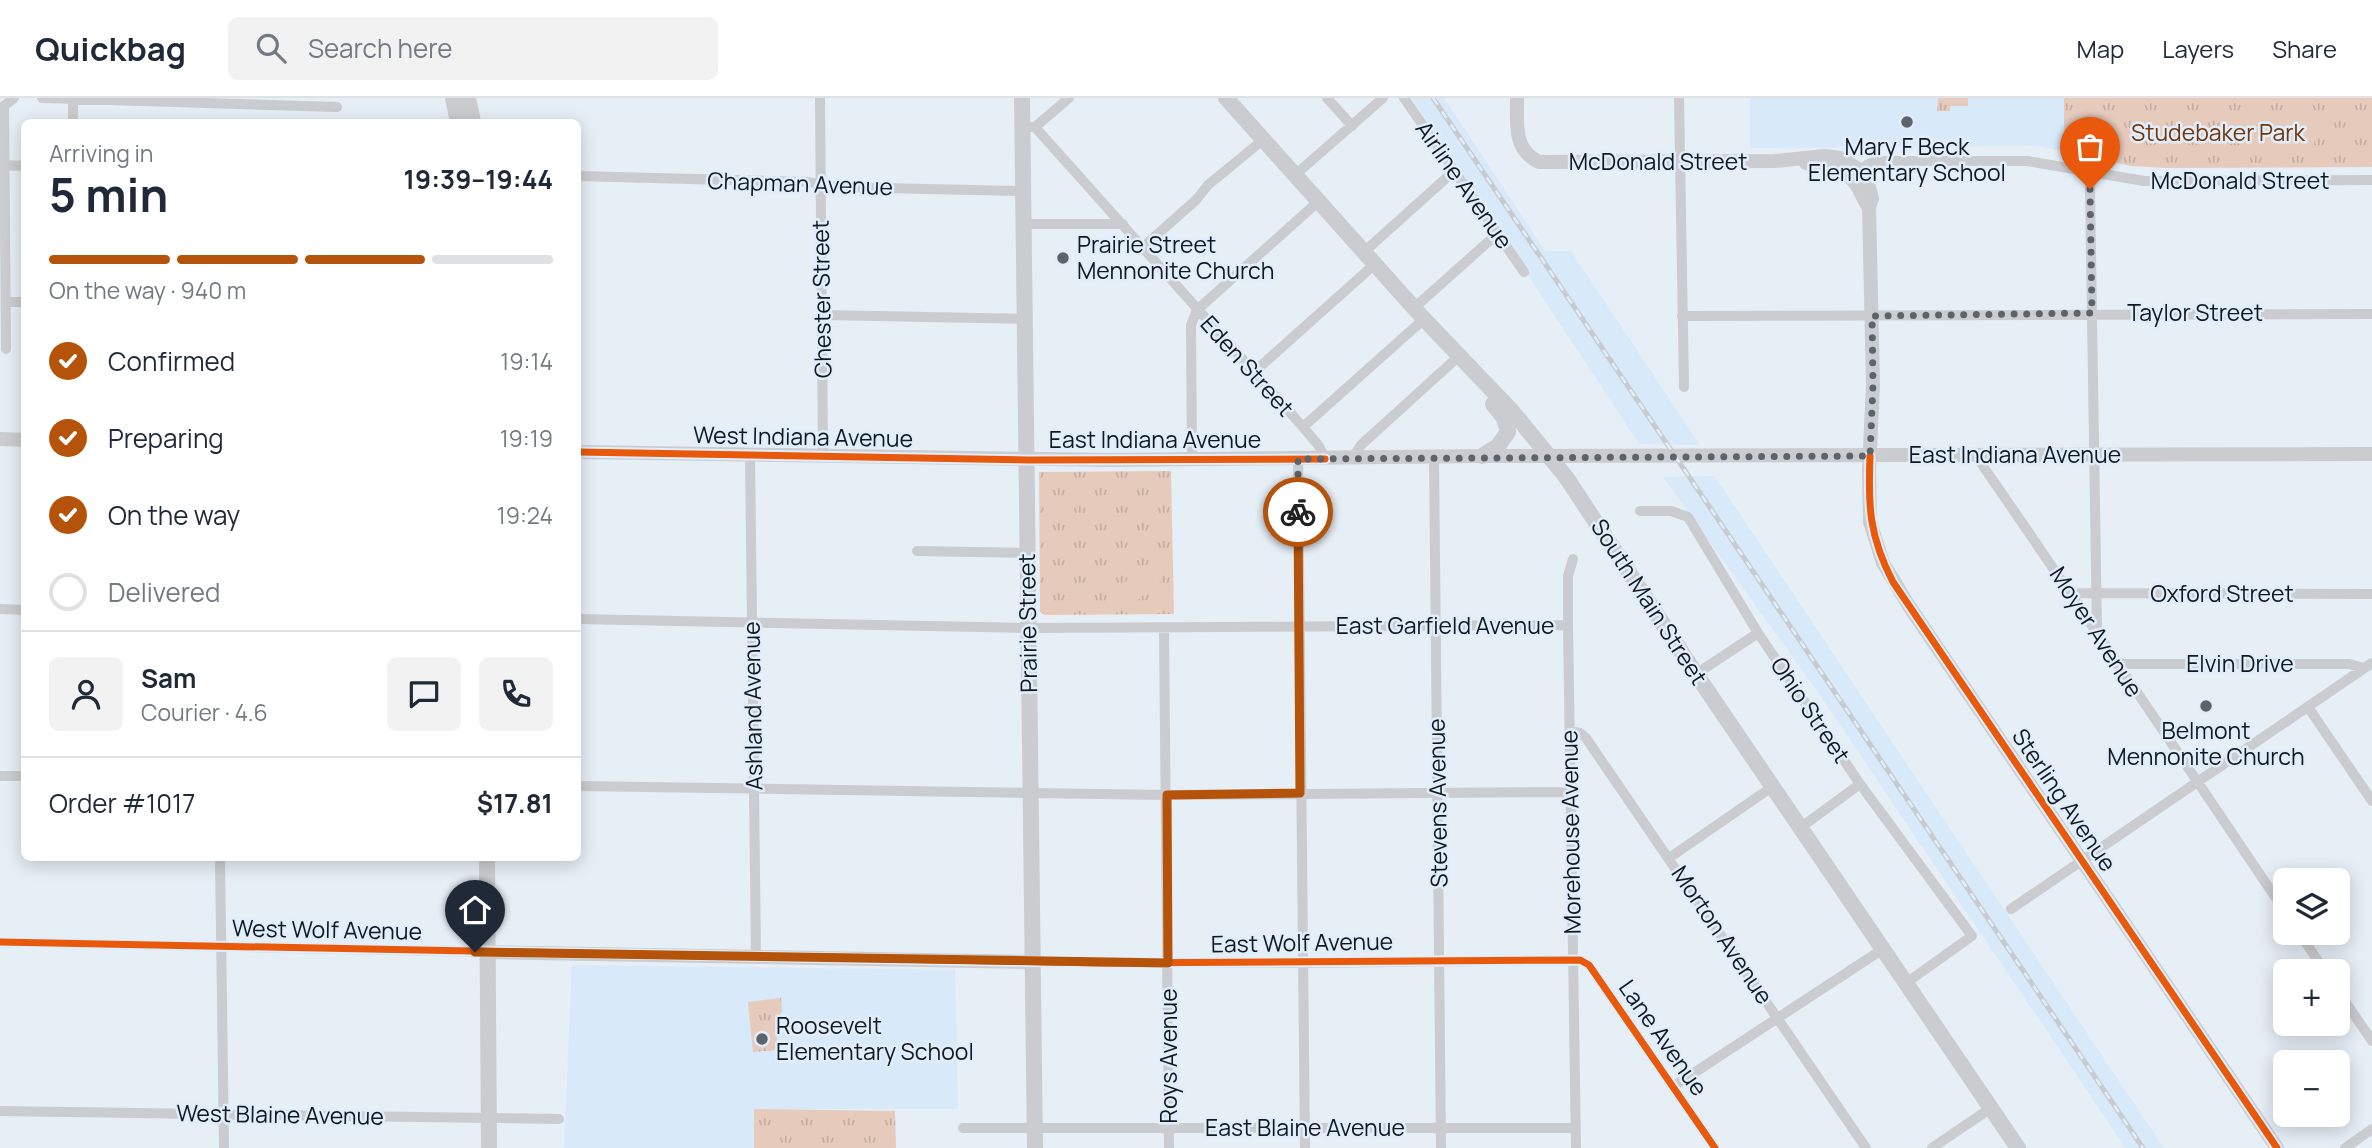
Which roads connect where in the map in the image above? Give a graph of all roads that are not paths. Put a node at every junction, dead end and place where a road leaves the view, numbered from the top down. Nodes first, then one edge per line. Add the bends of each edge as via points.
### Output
1 (14, 98) edge
2 (42, 98) edge
3 (73, 98) edge
4 (453, 98) edge
5 (468, 98) edge
6 (820, 98) edge
7 (1022, 98) edge
8 (1069, 98) edge
9 (1226, 98) edge
10 (1326, 98) edge
11 (1383, 98) edge
12 (1404, 98) edge
13 (1517, 98) edge
14 (1679, 98) edge
15 (201, 102) edge
16 (337, 107) dead end
17 (73, 119) edge
18 (457, 119) edge
19 (472, 119) edge
20 (1352, 126) junction
21 (1029, 127) junction
22 (1264, 139) junction
23 (1680, 162) junction
24 (5, 165) junction
25 (21, 166) edge
26 (1454, 171) junction
27 (2092, 173) junction
28 (1295, 174) junction
29 (1856, 175) junction
30 (581, 176) edge
31 (2372, 180) edge
32 (821, 184) junction
33 (1023, 191) junction
34 (1319, 201) junction
35 (1024, 224) junction
36 (1123, 224) junction
37 (1497, 234) junction
38 (1143, 247) junction
39 (1369, 258) junction
40 (1524, 272) dead end
41 (6, 302) junction
42 (21, 302) edge
43 (1197, 310) junction
44 (1419, 313) junction
45 (2092, 313) junction
46 (2372, 314) edge
47 (822, 315) junction
48 (1682, 316) junction
49 (1872, 316) junction
50 (1025, 319) junction
51 (6, 349) dead end
52 (1459, 356) junction
53 (1253, 373) junction
54 (1479, 378) junction
55 (1684, 387) dead end
56 (1303, 427) junction
57 (0, 439) edge
58 (21, 440) edge
59 (581, 452) edge
60 (2372, 454) edge
61 (750, 455) junction
62 (2094, 455) junction
63 (1482, 456) junction
64 (1870, 456) junction
65 (1976, 456) junction
66 (823, 457) junction
67 (1550, 457) junction
68 (1434, 458) junction
69 (1298, 459) junction
70 (1325, 459) junction
71 (1352, 459) junction
72 (1028, 460) junction
73 (1192, 460) junction
74 (1640, 511) dead end
75 (917, 551) dead end
76 (1027, 553) junction
77 (1573, 559) dead end
78 (2071, 593) junction
79 (2097, 594) junction
80 (2372, 594) edge
81 (0, 609) edge
82 (21, 610) edge
83 (581, 619) edge
84 (751, 623) junction
85 (1568, 625) junction
86 (1436, 626) junction
87 (1299, 627) junction
88 (1029, 628) junction
89 (1164, 628) junction
90 (1758, 633) junction
91 (2096, 633) junction
92 (2116, 664) junction
93 (2368, 666) edge
94 (1696, 674) junction
95 (2308, 707) junction
96 (1569, 732) junction
97 (0, 776) edge
98 (21, 776) edge
99 (2197, 782) junction
100 (1860, 784) junction
101 (581, 786) edge
102 (1772, 787) junction
103 (754, 789) junction
104 (1570, 792) junction
105 (1300, 793) junction
106 (1439, 793) junction
107 (1030, 794) junction
108 (1167, 795) junction
109 (2372, 801) edge
110 (1800, 828) junction
111 (1669, 858) junction
112 (220, 861) edge
113 (487, 861) edge
114 (2083, 861) junction
115 (2273, 894) edge
116 (2011, 909) dead end
117 (0, 942) edge
118 (222, 947) junction
119 (1883, 949) junction
120 (487, 952) junction
121 (755, 957) junction
122 (1573, 960) junction
123 (1032, 961) junction
124 (1440, 961) junction
125 (1168, 963) junction
126 (1304, 963) junction
127 (1906, 983) junction
128 (2350, 1009) edge
129 (1779, 1018) junction
130 (2372, 1041) edge
131 (1674, 1086) junction
132 (1991, 1108) junction
133 (0, 1111) edge
134 (223, 1115) junction
135 (488, 1118) junction
136 (559, 1119) dead end
137 (963, 1128) dead end
138 (1169, 1128) junction
139 (1305, 1128) junction
140 (1441, 1128) junction
141 (1575, 1128) junction
142 (1034, 1129) junction
143 (2372, 1129) edge
144 (223, 1148) edge
145 (488, 1148) edge
146 (1035, 1148) edge
147 (1169, 1148) edge
148 (1306, 1148) edge
149 (1441, 1148) edge
150 (1576, 1148) edge
151 (1716, 1148) edge
152 (1866, 1148) edge
153 (1932, 1148) edge
154 (2018, 1148) edge
155 (2277, 1148) edge
156 (2345, 1148) edge

1 - 24 street via 4,106
2 - 3 street
3 - 15 street
3 - 17 street
4 - 18 main road
5 - 19 main road
6 - 32 street, Chester Street
7 - 21 main road, Prairie Street
8 - 21 street
9 - 22 main road, South Main Street
10 - 20 street
11 - 20 street
12 - 26 street, Airline Avenue
13 - 23 street, McDonald Street via 1519,142 1525,153 1539,162
14 - 23 street
15 - 16 street
20 - 28 street
21 - 33 main road, Prairie Street
21 - 36 street, Eden Street
22 - 28 main road, South Main Street
22 - 38 street
23 - 29 street, McDonald Street via 1794,161 1825,156 1840,158
23 - 48 street
24 - 25 street
24 - 41 street
26 - 37 street, Airline Avenue
26 - 39 street
27 - 29 street, McDonald Street via 2002,160 1878,161
27 - 31 street, McDonald Street via 2144,181
27 - 45 street
28 - 34 main road, South Main Street
29 - 49 street, Sterling Avenue via 1869,187 1872,198
30 - 32 street, Chapman Avenue
32 - 33 street, Chapman Avenue
32 - 47 street, Chester Street
33 - 35 main road, Prairie Street
34 - 39 main road, South Main Street
34 - 43 street
35 - 36 street
35 - 50 main road, Prairie Street
36 - 38 street, Eden Street
37 - 40 street, Airline Avenue
37 - 44 street
38 - 43 street, Eden Street
39 - 44 main road, South Main Street
39 - 53 street
41 - 42 street
41 - 51 street
43 - 53 street, Eden Street
43 - 73 street via 1191,325
44 - 52 main road, South Main Street
44 - 56 street
45 - 46 street, Taylor Street
45 - 49 street, Taylor Street
45 - 62 street
47 - 50 street
47 - 66 street, Chester Street
48 - 49 street, Taylor Street
48 - 55 street
49 - 64 street, Sterling Avenue
50 - 72 main road, Prairie Street
52 - 54 main road, South Main Street
52 - 71 street via 1361,445
53 - 56 street, Eden Street
54 - 63 main road via 1481,389 1508,428 1498,446
54 - 67 main road, South Main Street
56 - 70 street, Eden Street
57 - 58 street
59 - 61 street, West Indiana Avenue
60 - 62 street, East Indiana Avenue
61 - 66 street, West Indiana Avenue
61 - 84 street, Ashland Avenue
62 - 65 street, East Indiana Avenue
62 - 79 street
63 - 67 street, East Indiana Avenue
63 - 68 street, East Indiana Avenue
64 - 65 street, East Indiana Avenue
64 - 67 street, East Indiana Avenue
64 - 114 street, Sterling Avenue via 1870,522 1883,563
65 - 78 street, Moyer Avenue
66 - 72 street, West Indiana Avenue
67 - 94 main road, South Main Street
68 - 71 street, East Indiana Avenue
68 - 86 street, Stevens Avenue
69 - 70 street, East Indiana Avenue
69 - 73 street, East Indiana Avenue
69 - 87 street
70 - 71 street, East Indiana Avenue
72 - 73 street, East Indiana Avenue
72 - 76 main road, Prairie Street
74 - 90 street, Ohio Street via 1671,511 1688,517
75 - 76 street
76 - 88 main road, Prairie Street
77 - 85 street, Morehouse Avenue via 1568,576
78 - 79 street, Oxford Street
78 - 91 street, Moyer Avenue
79 - 80 street, Oxford Street
79 - 91 street
81 - 82 street
83 - 84 street, East Garfield Avenue
84 - 88 street, East Garfield Avenue
84 - 103 street, Ashland Avenue
85 - 86 street, East Garfield Avenue
85 - 96 street, Morehouse Avenue
86 - 87 street, East Garfield Avenue
86 - 106 street, Stevens Avenue
87 - 89 street, East Garfield Avenue
87 - 105 street
88 - 89 street, East Garfield Avenue
88 - 107 main road, Prairie Street
89 - 108 street, Roys Avenue
90 - 94 street
90 - 100 street, Ohio Street
91 - 92 street, Moyer Avenue
92 - 93 street, Elvin Drive
92 - 99 street, Moyer Avenue
93 - 95 street
94 - 102 main road, South Main Street
95 - 99 street
95 - 109 street
96 - 104 street, Morehouse Avenue
96 - 111 street, Morton Avenue via 1586,738
97 - 98 street
99 - 114 street
99 - 115 street, Moyer Avenue
100 - 110 street
100 - 127 street, Ohio Street via 1972,936
101 - 103 street
102 - 110 main road, South Main Street
102 - 111 street
103 - 107 street
103 - 121 street, Ashland Avenue
104 - 106 street
104 - 122 street, Morehouse Avenue
105 - 106 street
105 - 108 street
105 - 126 street
106 - 124 street, Stevens Avenue
107 - 108 street
107 - 123 main road, Prairie Street
108 - 125 street, Roys Avenue
110 - 119 main road, South Main Street
111 - 129 street, Morton Avenue
112 - 118 street
113 - 120 main road
114 - 116 street
114 - 155 street, Sterling Avenue
117 - 118 street, West Wolf Avenue
118 - 120 street, West Wolf Avenue
118 - 134 street
119 - 127 main road, South Main Street
119 - 129 street
120 - 121 street, West Wolf Avenue
120 - 135 main road
121 - 123 street, West Wolf Avenue
122 - 124 street, East Wolf Avenue
122 - 131 street, Lane Avenue via 1589,965
122 - 141 street, Morehouse Avenue
123 - 125 street, East Wolf Avenue
123 - 142 main road, Prairie Street
124 - 126 street, East Wolf Avenue
124 - 140 street, Stevens Avenue
125 - 126 street, East Wolf Avenue
125 - 138 street, Roys Avenue
126 - 139 street
127 - 132 main road, South Main Street
128 - 130 street
129 - 131 street
129 - 152 street, Morton Avenue
131 - 151 street, Lane Avenue
132 - 153 street
132 - 154 main road, South Main Street
133 - 134 street, West Blaine Avenue
134 - 135 street, West Blaine Avenue
134 - 144 street
135 - 136 street, West Blaine Avenue
135 - 145 main road
137 - 142 street
138 - 139 street, East Blaine Avenue
138 - 142 street, East Blaine Avenue
138 - 147 street, Roys Avenue
139 - 140 street, East Blaine Avenue
139 - 148 street
140 - 141 street, East Blaine Avenue
140 - 149 street, Stevens Avenue
141 - 150 street, Morehouse Avenue
142 - 146 main road, Prairie Street
143 - 156 street

